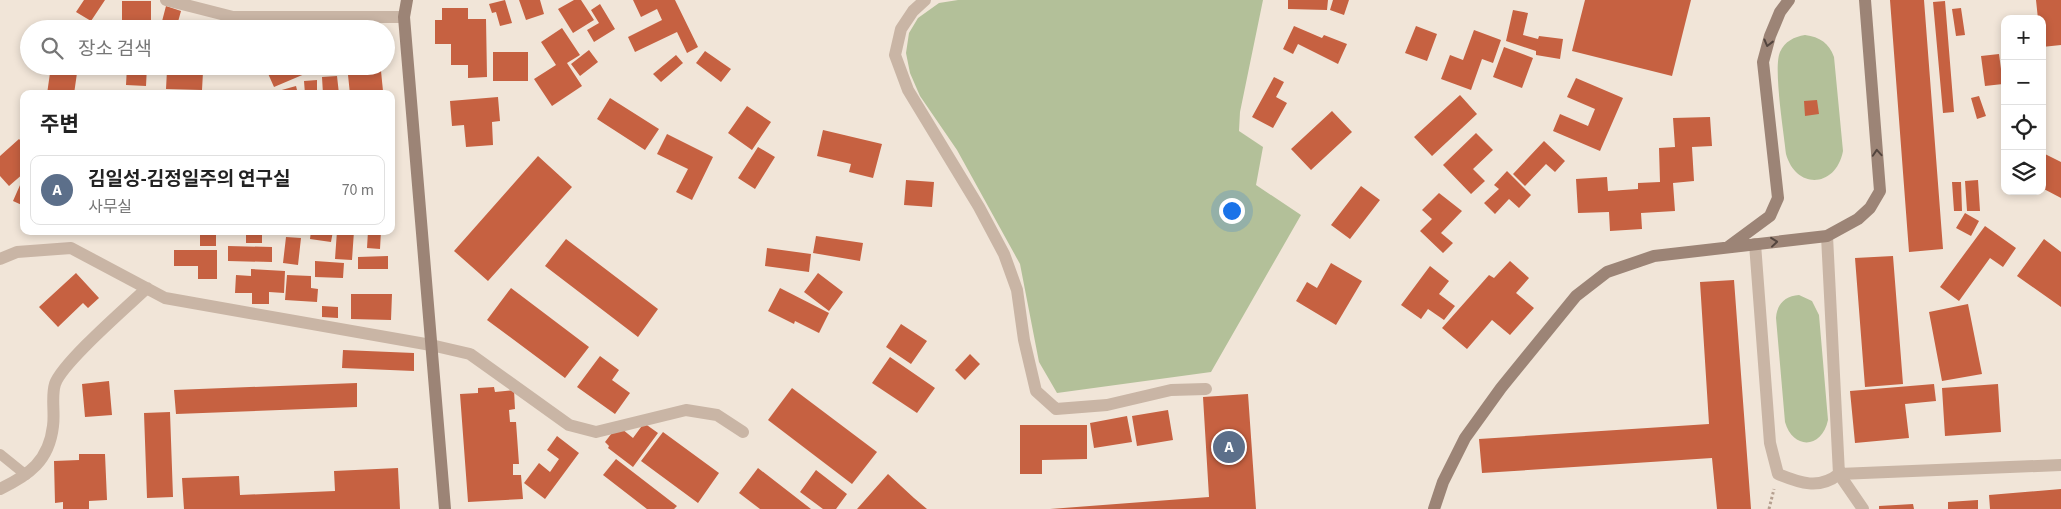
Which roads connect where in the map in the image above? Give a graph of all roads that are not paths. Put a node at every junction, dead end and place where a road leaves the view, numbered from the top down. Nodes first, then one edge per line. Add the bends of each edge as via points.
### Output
1 (166, 0) edge
2 (407, 0) edge
3 (925, 0) edge
4 (1789, 0) edge
5 (1865, 0) edge
6 (404, 17) junction
7 (1828, 236) junction
8 (1755, 244) junction
9 (1726, 248) junction
10 (0, 259) edge
11 (147, 288) junction
12 (432, 345) junction
13 (1206, 389) dead end
14 (743, 432) dead end
15 (0, 454) edge
16 (2061, 466) edge
17 (1840, 474) junction
18 (26, 475) junction
19 (0, 489) edge
20 (445, 509) edge
21 (1434, 509) edge
22 (1862, 509) edge

1 - 6 street via 234,17
2 - 6 main road
3 - 13 street via 901,29 895,55 908,90 980,207 1004,254 1017,290 1036,391 1056,409 1107,405 1171,390
4 -> 9 main road via 1780,12 1763,62 1778,198 1770,216
7 -> 5 main road via 1858,219 1870,208 1880,191
6 - 12 main road
8 -> 7 main road
7 - 17 street
8 - 9 main road
8 - 17 street via 1770,443 1778,474 1802,484 1829,482
9 - 21 main road via 1654,256 1607,272 1576,296 1465,438 1443,482
10 - 11 street via 16,252 71,248
11 - 12 street via 165,298
11 - 18 street via 75,358 55,383 53,426 48,448 36,468
12 - 14 street via 470,354 569,425 596,432 686,410 717,416
12 - 20 main road
15 - 18 lane
16 - 17 street
17 - 22 street
18 - 19 street

